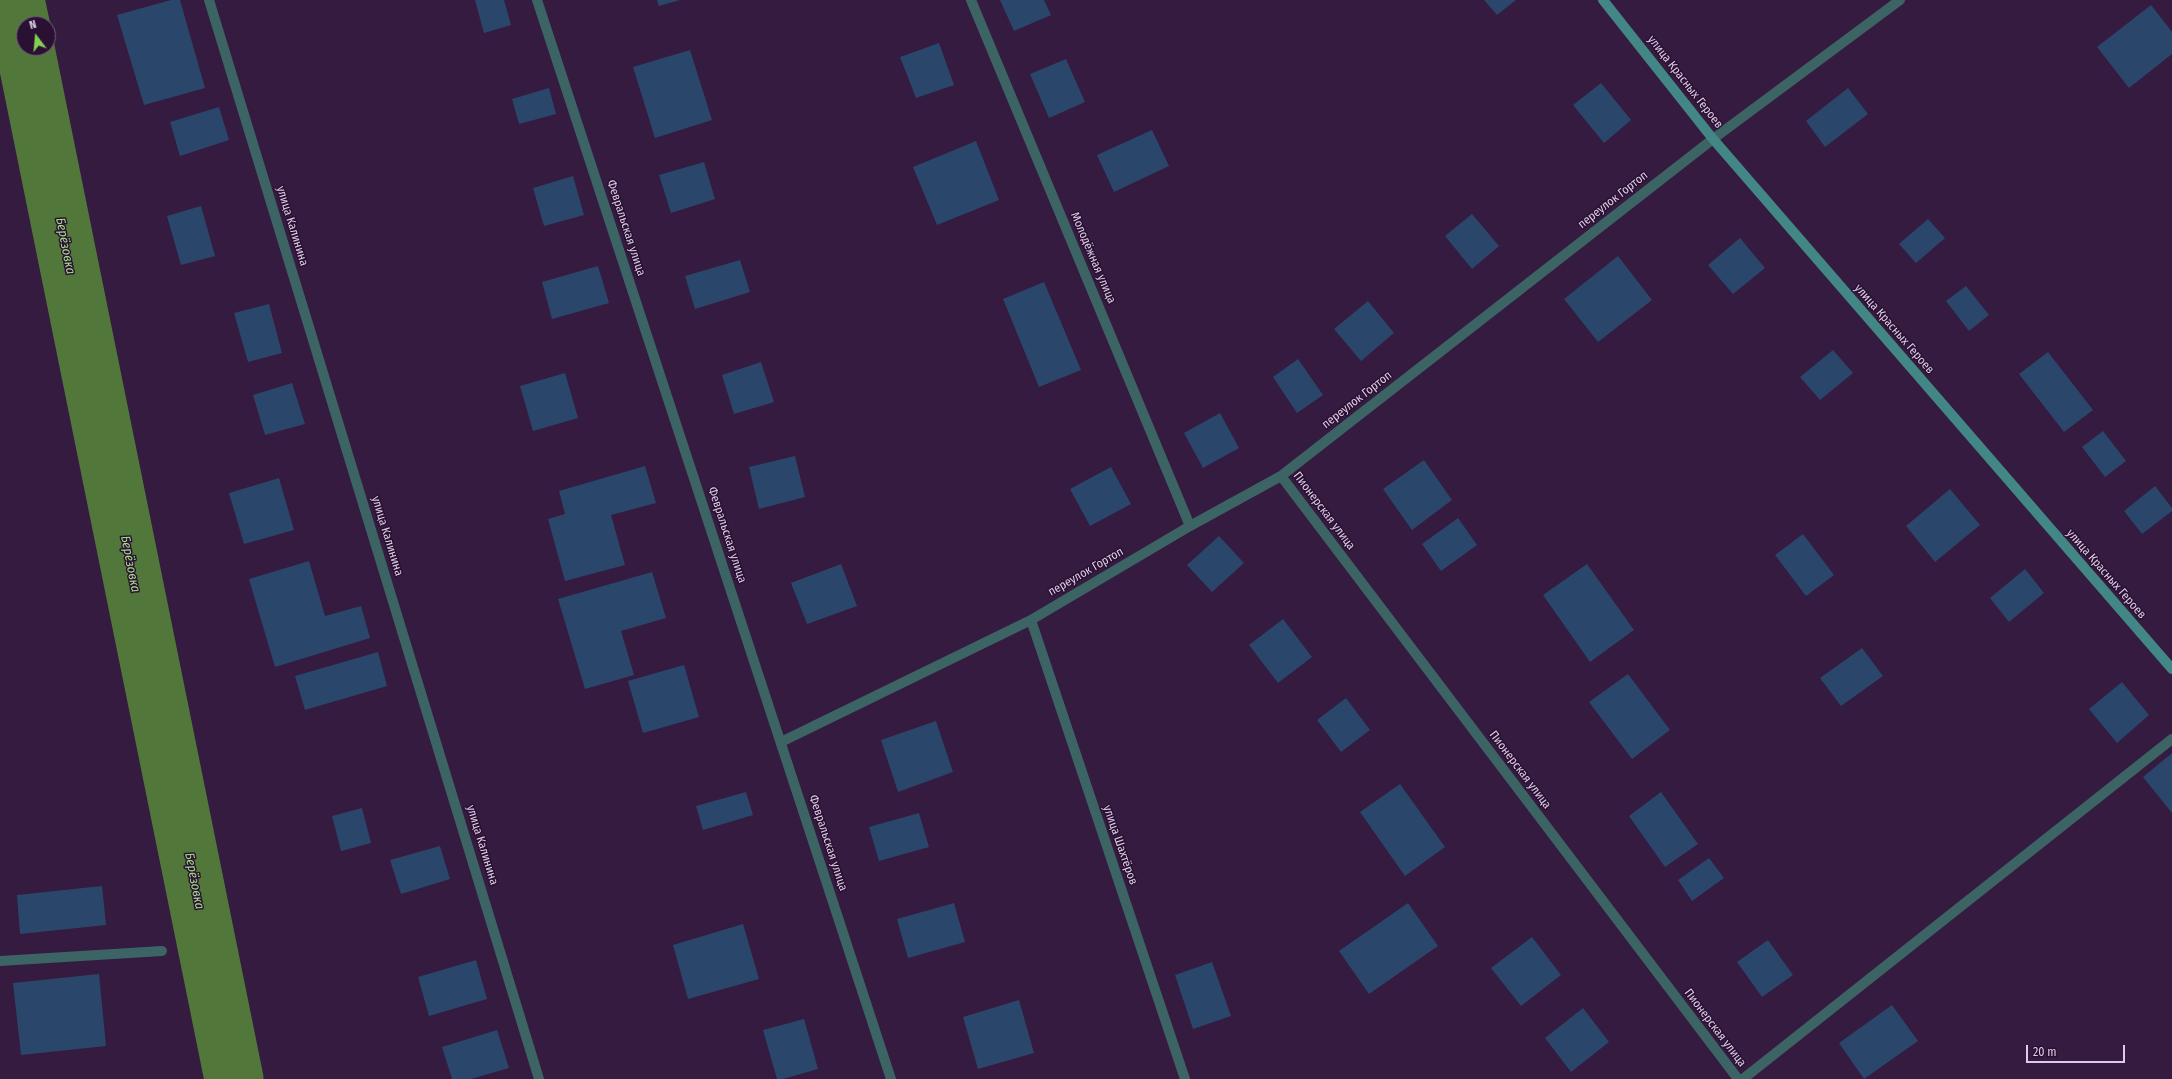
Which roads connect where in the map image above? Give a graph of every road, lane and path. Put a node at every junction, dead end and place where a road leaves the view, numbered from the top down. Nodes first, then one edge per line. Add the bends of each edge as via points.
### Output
1 (209, 0) edge
2 (537, 0) edge
3 (971, 0) edge
4 (1603, 0) edge
5 (1900, 0) edge
6 (1712, 139) junction
7 (1281, 476) junction
8 (1190, 526) junction
9 (1031, 620) junction
10 (2172, 669) edge
11 (2172, 739) edge
12 (781, 742) junction
13 (162, 950) dead end
14 (0, 960) edge
15 (540, 1079) edge
16 (891, 1079) edge
17 (1185, 1079) edge
18 (1738, 1079) edge
19 (1743, 1079) edge

1 - 15 street, улица Калинина
2 - 12 street, Февральская улица
3 - 8 street, Молодёжная улица
4 - 6 main road, улица Красных Героев
5 - 6 street, переулок Гортоп
6 - 7 street, переулок Гортоп
6 - 10 main road, улица Красных Героев
7 - 8 street, переулок Гортоп
7 - 18 street, Пионерская улица
8 - 9 street, переулок Гортоп
9 - 12 street, переулок Гортоп
9 - 17 street, улица Шахтёров
11 - 19 street
12 - 16 street, Февральская улица
13 - 14 street

